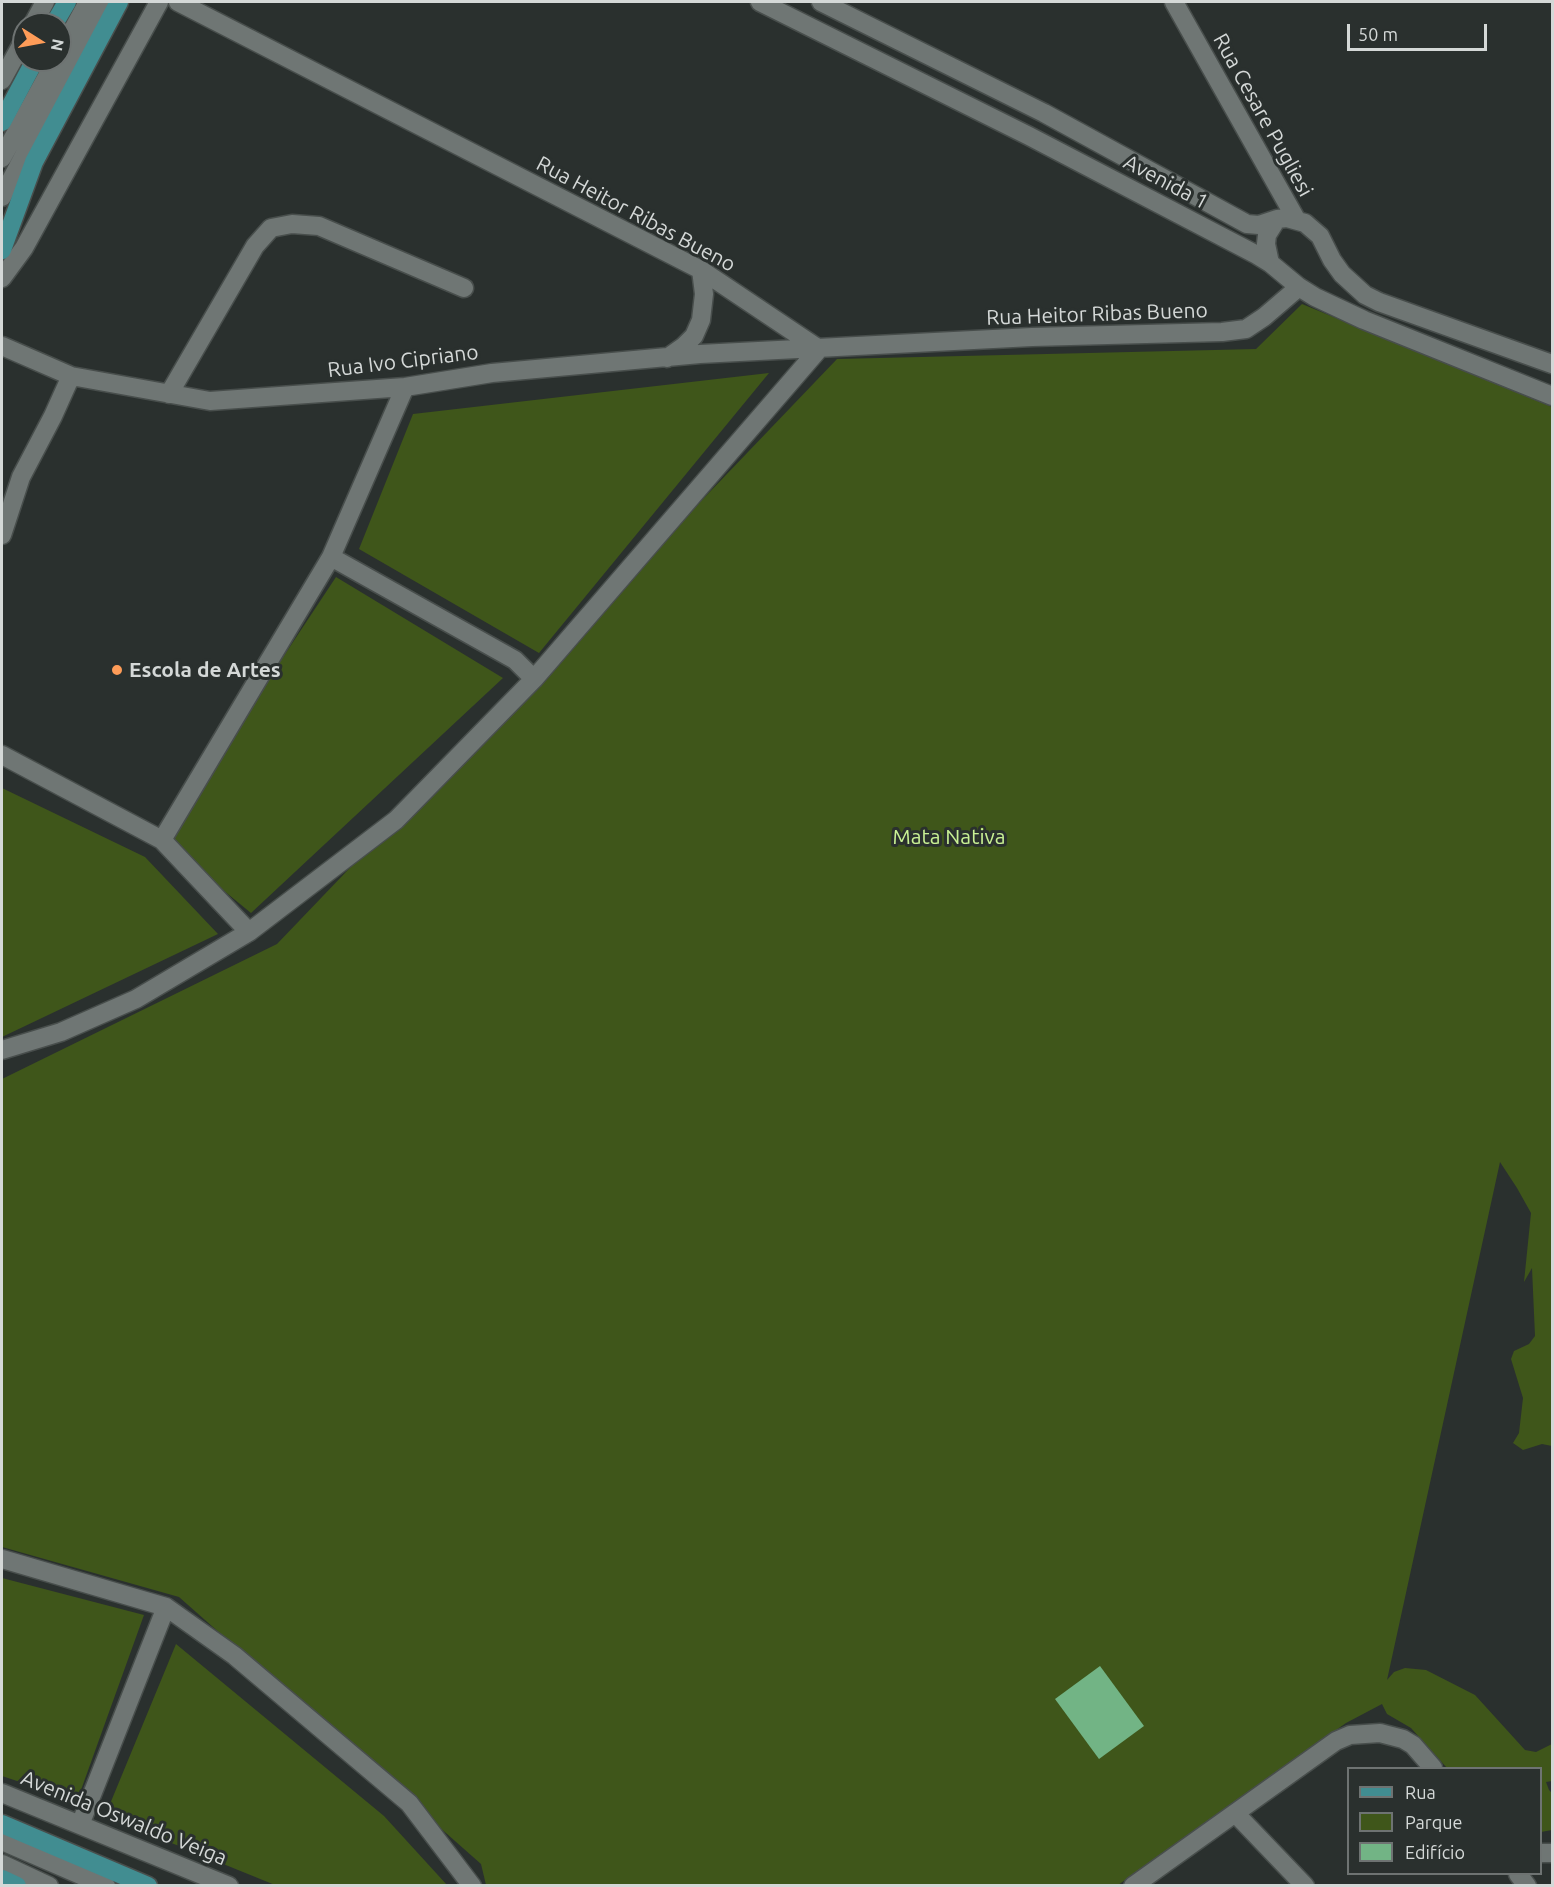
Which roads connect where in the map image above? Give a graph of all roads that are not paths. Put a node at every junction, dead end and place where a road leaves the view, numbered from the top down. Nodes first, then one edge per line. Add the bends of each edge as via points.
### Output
1 (88, 2) edge
2 (105, 2) edge
3 (119, 2) edge
4 (159, 2) edge
5 (178, 2) edge
6 (759, 2) edge
7 (821, 2) edge
8 (1174, 2) edge
9 (72, 31) edge
10 (12, 62) edge
11 (29, 72) edge
12 (49, 72) edge
13 (2, 80) edge
14 (2, 122) edge
15 (2, 158) edge
16 (2, 197) edge
17 (1277, 219) junction
18 (1296, 219) junction
19 (2, 250) edge
20 (1270, 263) junction
21 (701, 270) junction
22 (2, 278) edge
23 (1299, 287) junction
24 (464, 288) dead end
25 (2, 346) edge
26 (819, 349) junction
27 (666, 359) junction
28 (1552, 364) edge
29 (71, 376) junction
30 (405, 387) junction
31 (169, 394) junction
32 (1552, 396) edge
33 (2, 535) edge
34 (331, 557) junction
35 (534, 679) junction
36 (2, 755) edge
37 (162, 840) junction
38 (249, 932) junction
39 (2, 1050) edge
40 (2, 1558) edge
41 (166, 1607) junction
42 (1432, 1767) edge
43 (2, 1793) edge
44 (1235, 1813) junction
45 (2, 1824) edge
46 (80, 1825) junction
47 (2, 1841) edge
48 (2, 1864) edge
49 (2, 1879) edge
50 (17, 1886) edge
51 (49, 1886) edge
52 (106, 1886) edge
53 (148, 1886) edge
54 (230, 1886) edge
55 (472, 1886) edge
56 (1133, 1886) edge
57 (1305, 1886) edge

1 - 9 street
2 - 16 street
3 - 19 main road via 34,162
4 - 22 street via 24,248
5 - 21 street, Rua Heitor Ribas Bueno
6 - 20 street, Avenida 1 via 1029,136
7 - 17 street, Avenida 1 via 1044,113 1247,224
8 - 18 street, Rua Cesare Pugliesi
10 - 13 street
11 - 14 main road
12 - 15 street
17 - 18 street, Avenida 1
17 - 20 street via 1267,235
18 - 28 street via 1313,228 1342,274 1365,295
20 - 23 street, Avenida 1
21 - 26 street, Rua Heitor Ribas Bueno
21 - 27 street via 701,320 694,336
23 - 26 street, Rua Heitor Ribas Bueno via 1246,329
23 - 32 street, Avenida 1 via 1364,320
24 - 31 street via 319,226 292,224 271,228 255,246
25 - 29 street, Rua Ivo Cipriano
26 - 27 street, Rua Ivo Cipriano
26 - 35 street
27 - 30 street, Rua Ivo Cipriano via 492,373
29 - 31 street, Rua Ivo Cipriano
29 - 33 street via 21,477
30 - 31 street, Rua Ivo Cipriano via 210,401
30 - 34 street
34 - 35 street via 515,660
34 - 37 street
35 - 38 street via 396,820
36 - 37 street
37 - 38 street
38 - 39 street via 136,999 61,1032
40 - 41 street
41 - 46 street
41 - 55 street via 235,1656 409,1803
42 - 44 street via 1403,1739 1380,1733 1350,1736 1336,1741
43 - 46 street, Avenida Oswaldo Veiga
44 - 56 street
44 - 57 street
45 - 53 main road
46 - 54 street, Avenida Oswaldo Veiga
47 - 52 street
48 - 51 street
49 - 50 main road

